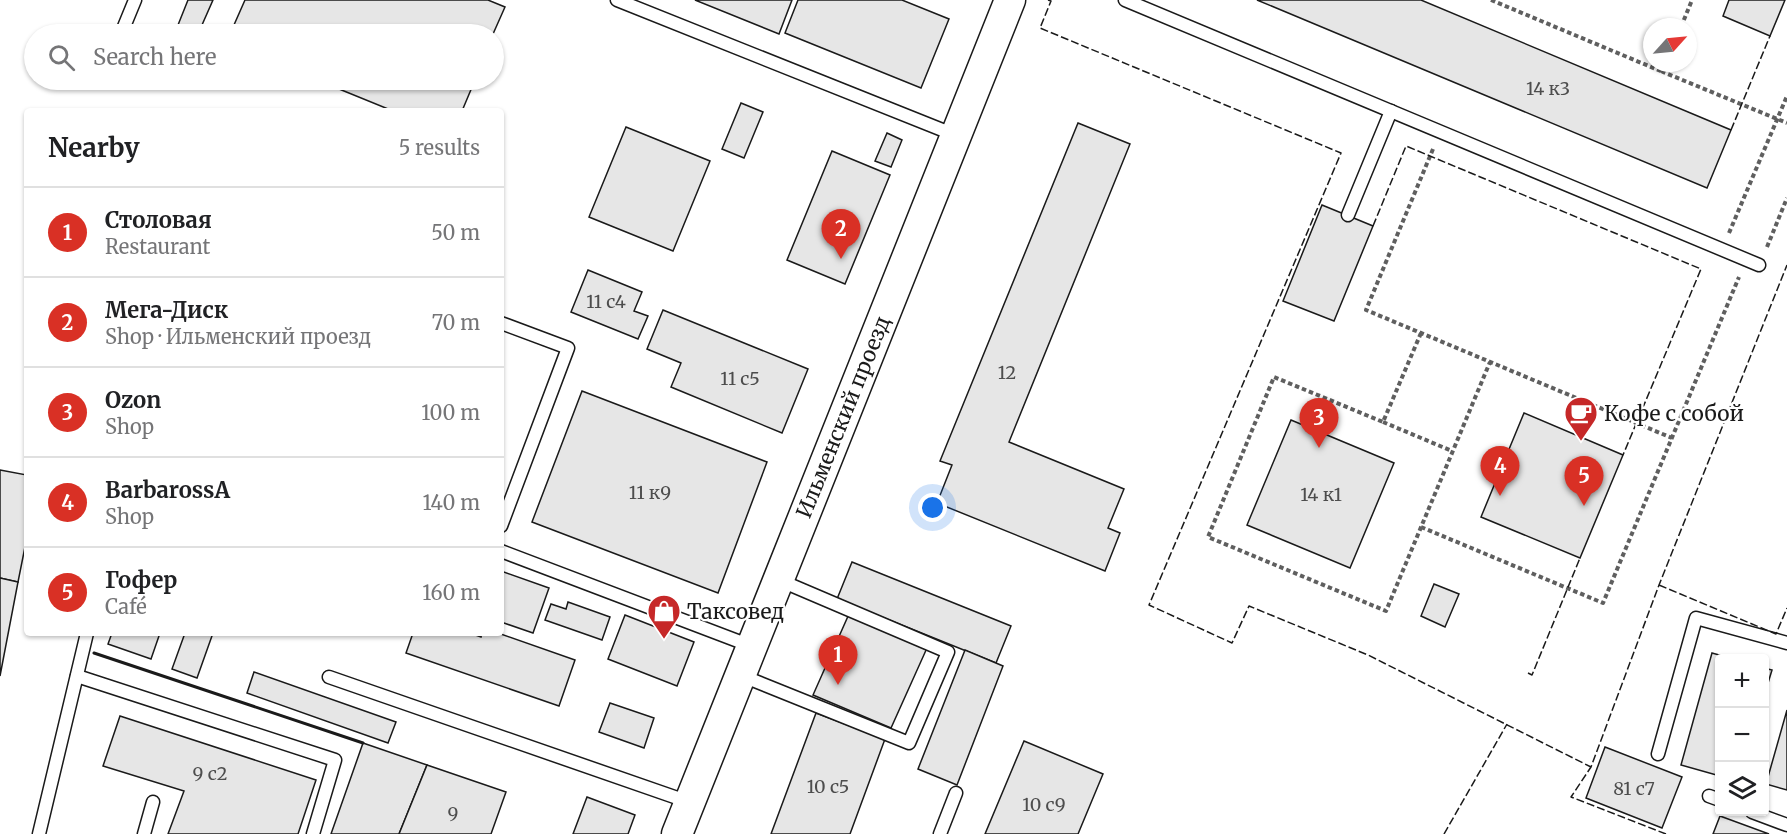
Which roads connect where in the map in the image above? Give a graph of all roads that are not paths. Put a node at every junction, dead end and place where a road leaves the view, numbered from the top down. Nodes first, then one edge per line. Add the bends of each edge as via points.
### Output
1 (135, 0) edge
2 (617, 0) edge
3 (1125, 0) edge
4 (1006, 1) edge
5 (125, 24) edge
6 (1391, 111) junction
7 (955, 135) junction
8 (1348, 215) dead end
9 (1759, 265) road end
10 (504, 324) edge
11 (504, 518) edge
12 (504, 552) edge
13 (778, 580) junction
14 (86, 636) edge
15 (1787, 643) edge
16 (752, 646) junction
17 (740, 675) junction
18 (77, 676) junction
19 (329, 677) dead end
20 (1658, 754) dead end
21 (956, 793) dead end
22 (153, 802) dead end
23 (690, 802) junction
24 (1763, 816) edge
25 (1787, 825) edge
26 (39, 834) edge
27 (144, 834) edge
28 (313, 834) edge
29 (677, 834) edge
30 (940, 834) edge

1 - 5 lane
2 - 7 lane
3 - 6 lane
4 - 7 street, Ильменский проезд
6 - 8 lane
6 - 9 lane
7 - 13 street, Ильменский проезд
10 - 11 lane via 568,348
12 - 16 lane
13 - 16 street, Ильменский проезд
13 - 17 lane via 948,652 909,743
14 - 18 lane
15 - 20 lane via 1696,618
16 - 17 street, Ильменский проезд
17 - 23 street, Ильменский проезд
18 - 26 lane
18 - 28 lane via 335,760
19 - 23 lane
21 - 30 lane
22 - 27 lane
23 - 29 street, Ильменский проезд
24 - 25 lane

